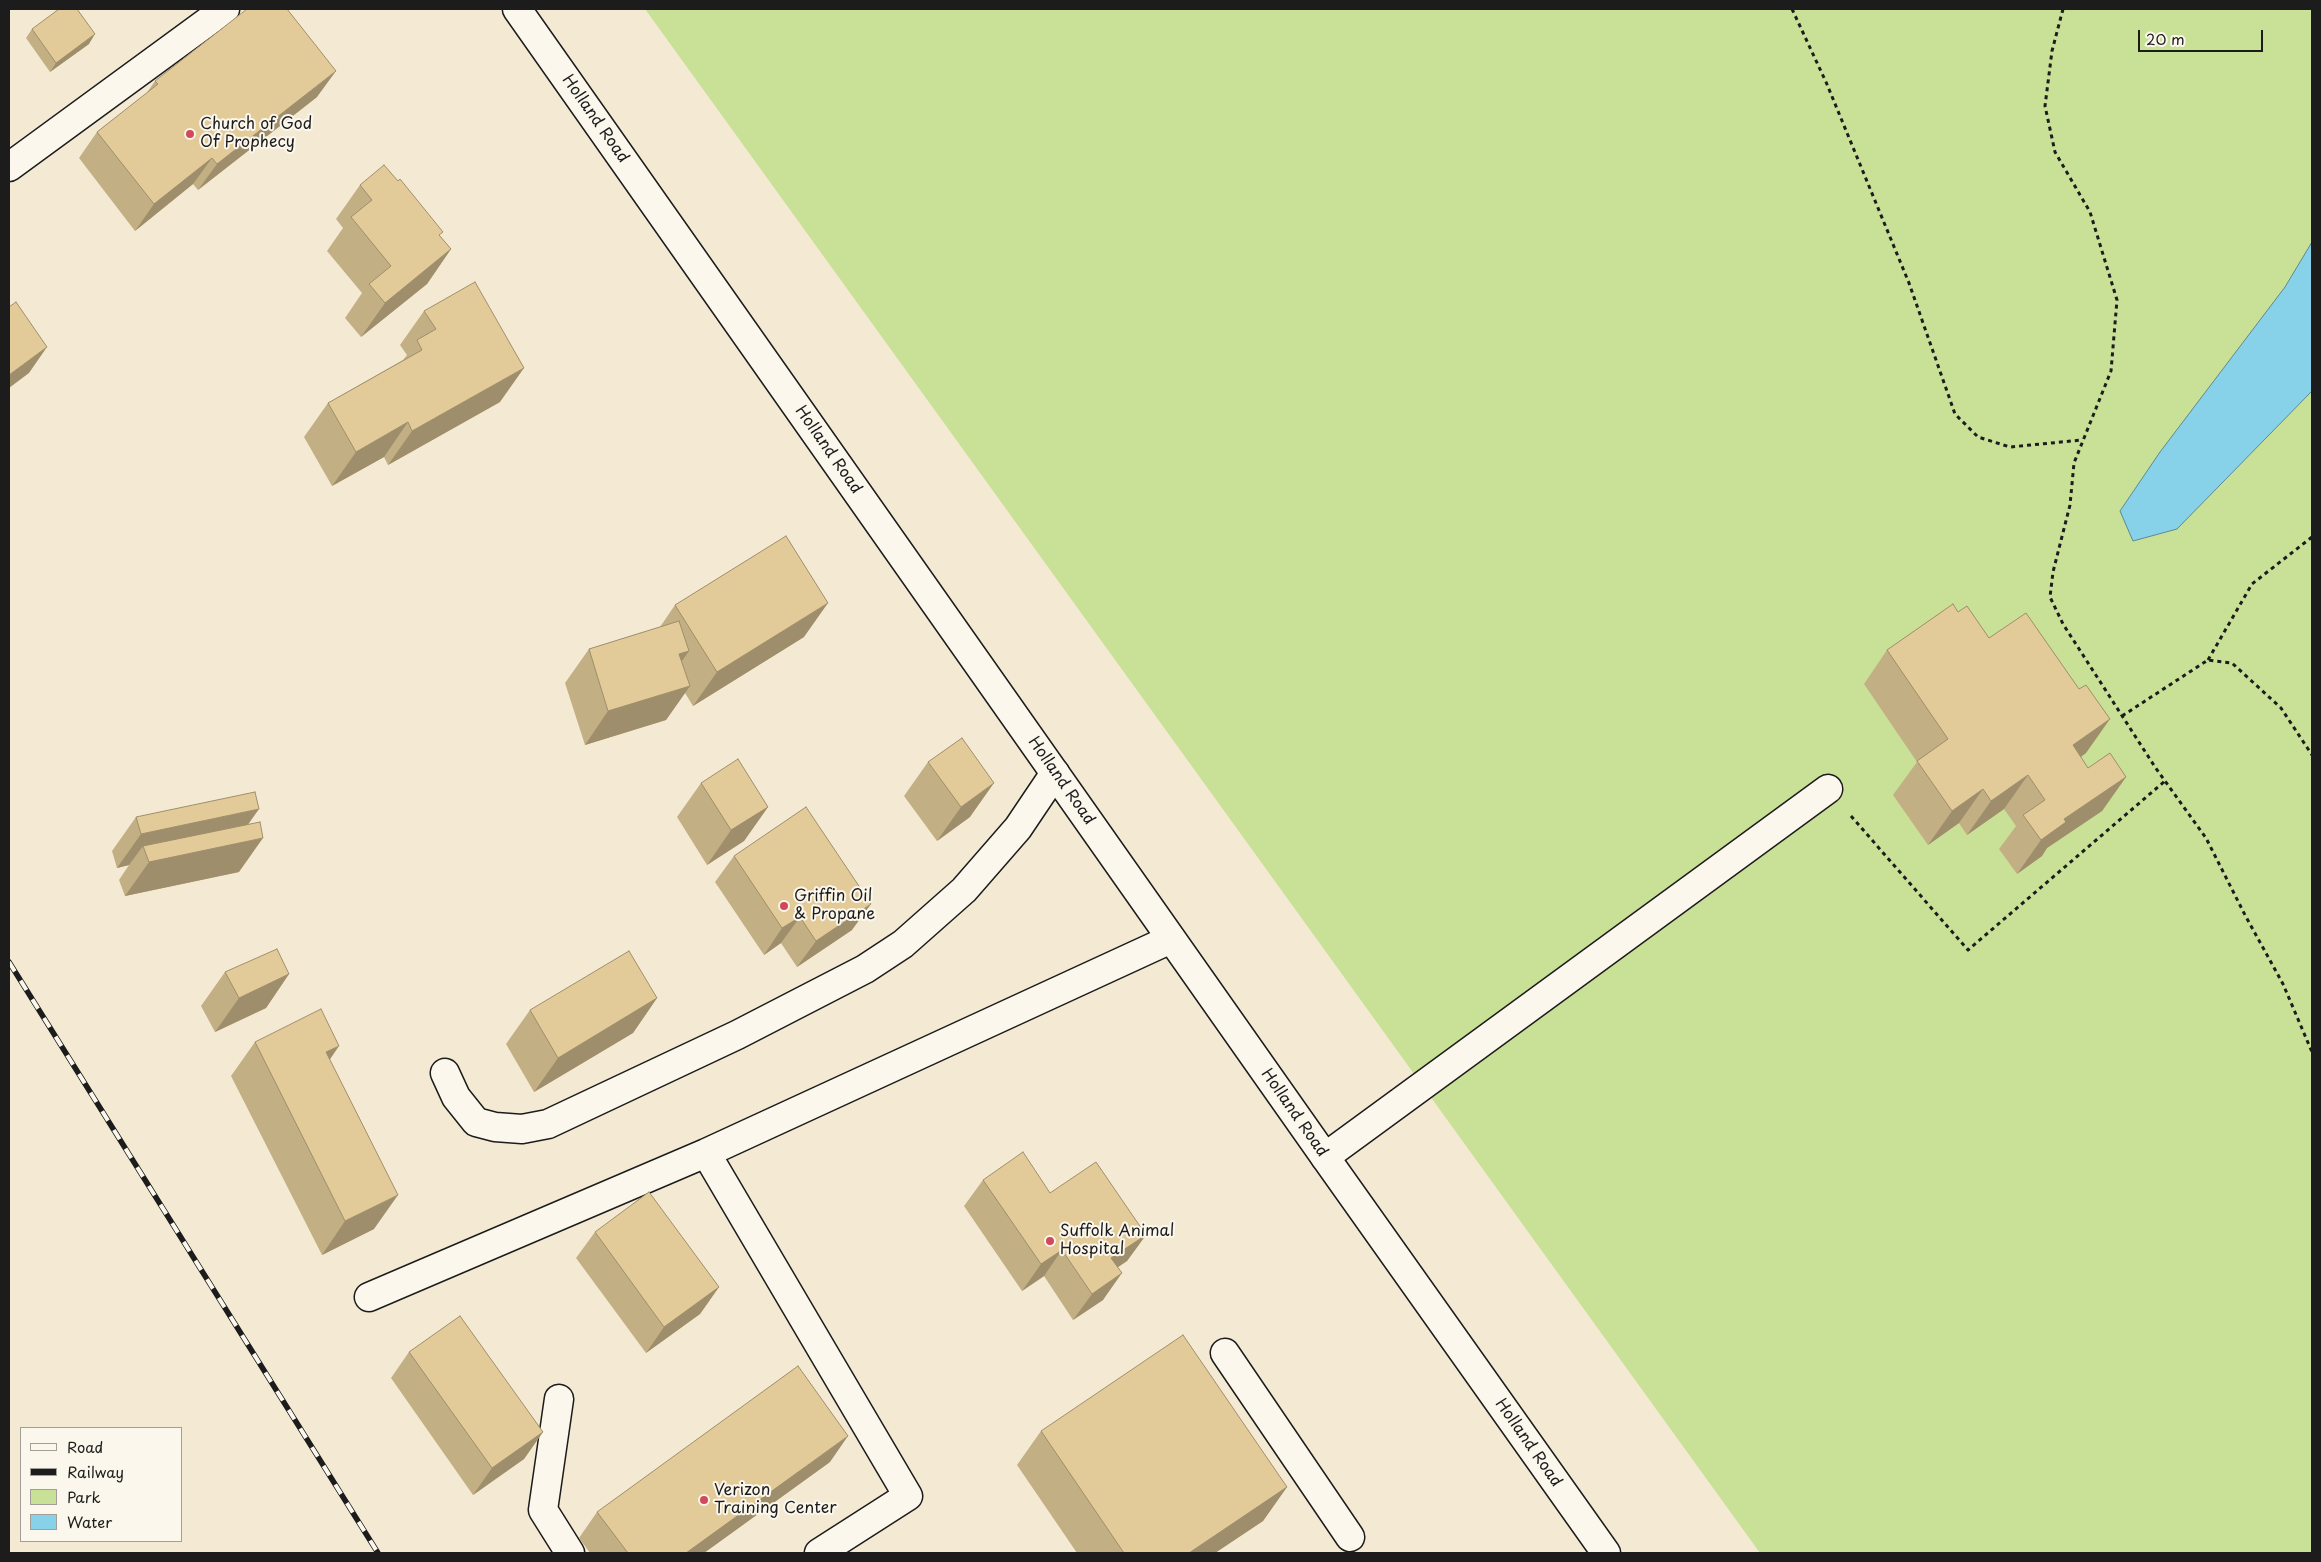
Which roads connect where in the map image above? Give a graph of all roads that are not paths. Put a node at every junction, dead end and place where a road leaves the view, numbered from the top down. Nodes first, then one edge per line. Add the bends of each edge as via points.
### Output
1 (225, 9) edge
2 (517, 9) edge
3 (9, 167) edge
4 (1055, 773) junction
5 (1828, 789) road end
6 (1171, 938) junction
7 (445, 1074) dead end
8 (706, 1153) junction
9 (1325, 1157) junction
10 (369, 1297) dead end
11 (1225, 1353) dead end
12 (559, 1399) dead end
13 (1350, 1537) dead end
14 (570, 1553) edge
15 (819, 1553) edge
16 (1606, 1553) edge

1 - 3 main road
2 - 4 main road, Holland Road
4 - 6 main road, Holland Road
4 - 7 main road via 1018,828 964,890 903,944 865,969 737,1035 548,1124 522,1129 495,1128 476,1122 456,1097
5 - 9 main road
6 - 8 main road
6 - 9 main road, Holland Road
8 - 10 main road
8 - 15 main road via 908,1496
9 - 16 main road, Holland Road
11 - 13 main road
12 - 14 main road via 543,1510

